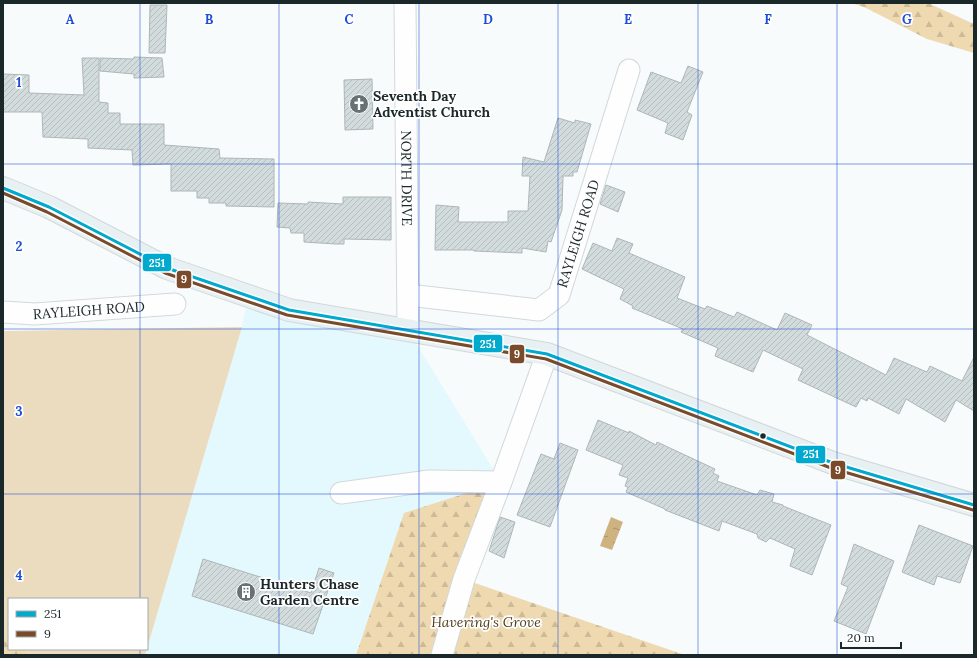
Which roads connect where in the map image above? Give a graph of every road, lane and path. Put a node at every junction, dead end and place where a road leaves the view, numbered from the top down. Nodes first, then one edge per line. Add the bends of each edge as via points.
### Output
1 (405, 3) edge
2 (629, 70) dead end
3 (3, 188) edge
4 (408, 295) junction
5 (175, 304) dead end
6 (3, 312) edge
7 (408, 330) junction
8 (547, 354) junction
9 (501, 482) junction
10 (341, 493) dead end
11 (974, 505) edge
12 (442, 655) edge

1 - 4 street, NORTH DRIVE
2 - 4 street, RAYLEIGH ROAD via 559,295 539,310
3 - 7 main road via 49,207 174,271 290,310
4 - 7 street, NORTH DRIVE
5 - 6 street, RAYLEIGH ROAD via 36,314
7 - 8 main road
8 - 9 street
8 - 11 main road via 833,463
9 - 10 street via 429,482
9 - 12 street via 464,579

